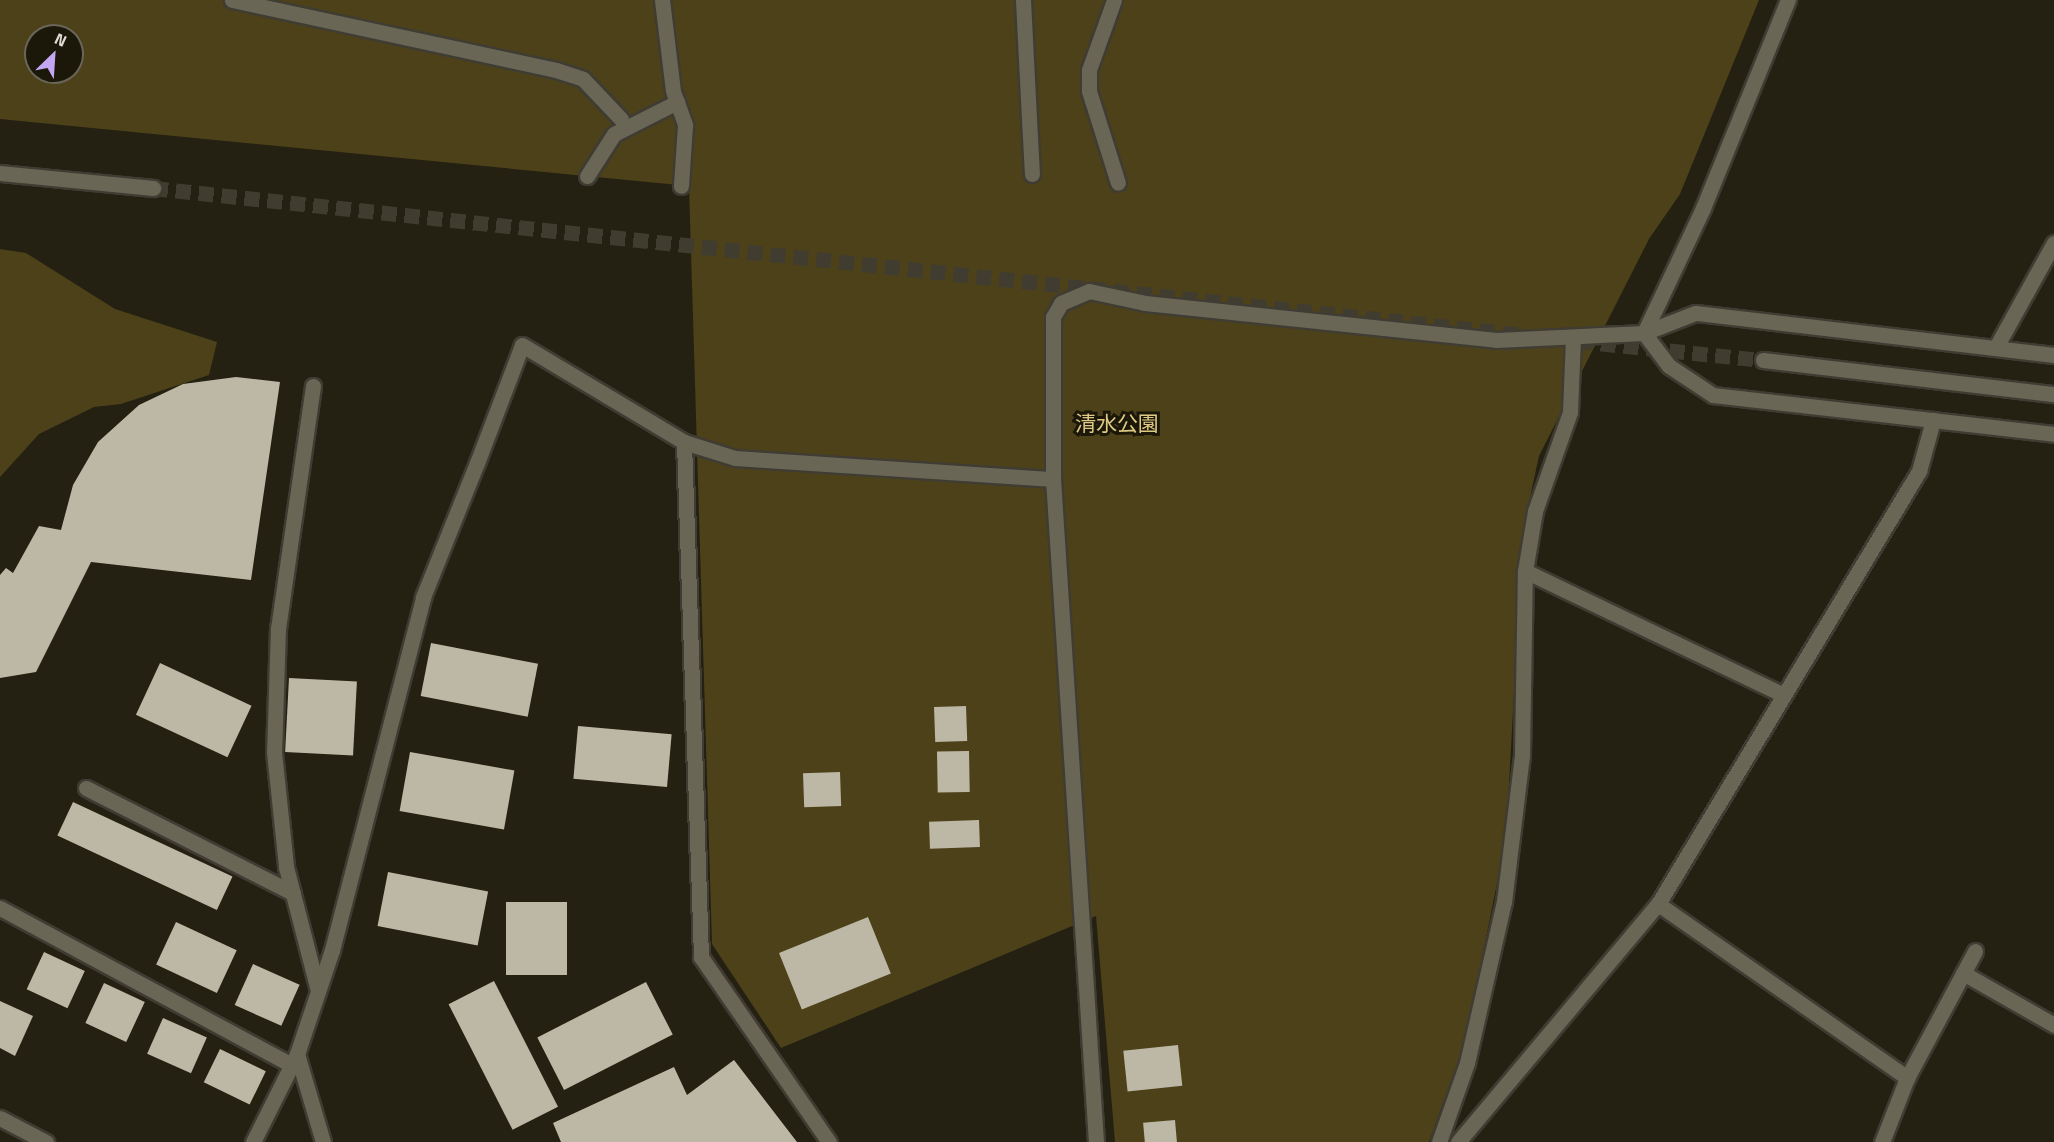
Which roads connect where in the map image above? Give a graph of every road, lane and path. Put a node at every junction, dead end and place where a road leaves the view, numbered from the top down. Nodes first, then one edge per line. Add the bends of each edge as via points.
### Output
1 (232, 0) edge
2 (662, 0) edge
3 (1023, 0) edge
4 (1114, 0) edge
5 (1788, 0) edge
6 (675, 97) junction
7 (624, 124) junction
8 (0, 173) edge
9 (1032, 174) dead end
10 (587, 176) dead end
11 (1118, 183) dead end
12 (681, 186) dead end
13 (153, 188) tunnel mouth
14 (2054, 243) edge
15 (1644, 333) junction
16 (1573, 338) junction
17 (1996, 347) junction
18 (2054, 355) edge
19 (1763, 360) tunnel mouth
20 (313, 386) dead end
21 (2054, 394) edge
22 (1933, 420) junction
23 (2054, 434) edge
24 (684, 442) junction
25 (1053, 479) junction
26 (1525, 571) junction
27 (1784, 695) junction
28 (86, 788) dead end
29 (293, 893) junction
30 (1658, 904) junction
31 (0, 908) edge
32 (1975, 951) dead end
33 (1963, 972) junction
34 (318, 991) junction
35 (2054, 1025) edge
36 (295, 1060) junction
37 (1907, 1078) junction
38 (0, 1118) edge
39 (46, 1142) edge
40 (253, 1142) edge
41 (324, 1142) edge
42 (829, 1142) edge
43 (1096, 1142) edge
44 (1439, 1142) edge
45 (1458, 1142) edge
46 (1882, 1142) edge

1 - 7 street via 556,70 583,79
2 - 6 street
3 - 9 street
4 - 11 street via 1089,70 1089,91
5 - 15 street via 1703,208
6 - 7 street
6 - 12 street via 685,125
7 - 10 street via 603,144
8 - 13 street
14 - 17 street
15 - 16 street
15 - 17 street via 1695,313
15 - 22 street via 1669,366 1713,394
16 - 25 street via 1496,340 1080,292 1060,303 1053,317
16 - 26 street via 1570,412 1535,511
17 - 18 street
19 - 21 street
20 - 29 street via 278,628 274,752
22 - 23 street
22 - 27 street via 1919,471
24 - 25 street via 735,458
24 - 34 street via 522,345 423,597
24 - 42 street via 701,957
25 - 43 street
26 - 27 street
26 - 44 street via 1522,755 1504,902 1467,1063
27 - 30 street
28 - 29 street
29 - 34 street
30 - 37 street
30 - 45 street
31 - 36 street
32 - 33 street
33 - 35 street
33 - 37 street
34 - 36 street
36 - 40 street
36 - 41 street
37 - 46 street
38 - 39 street

